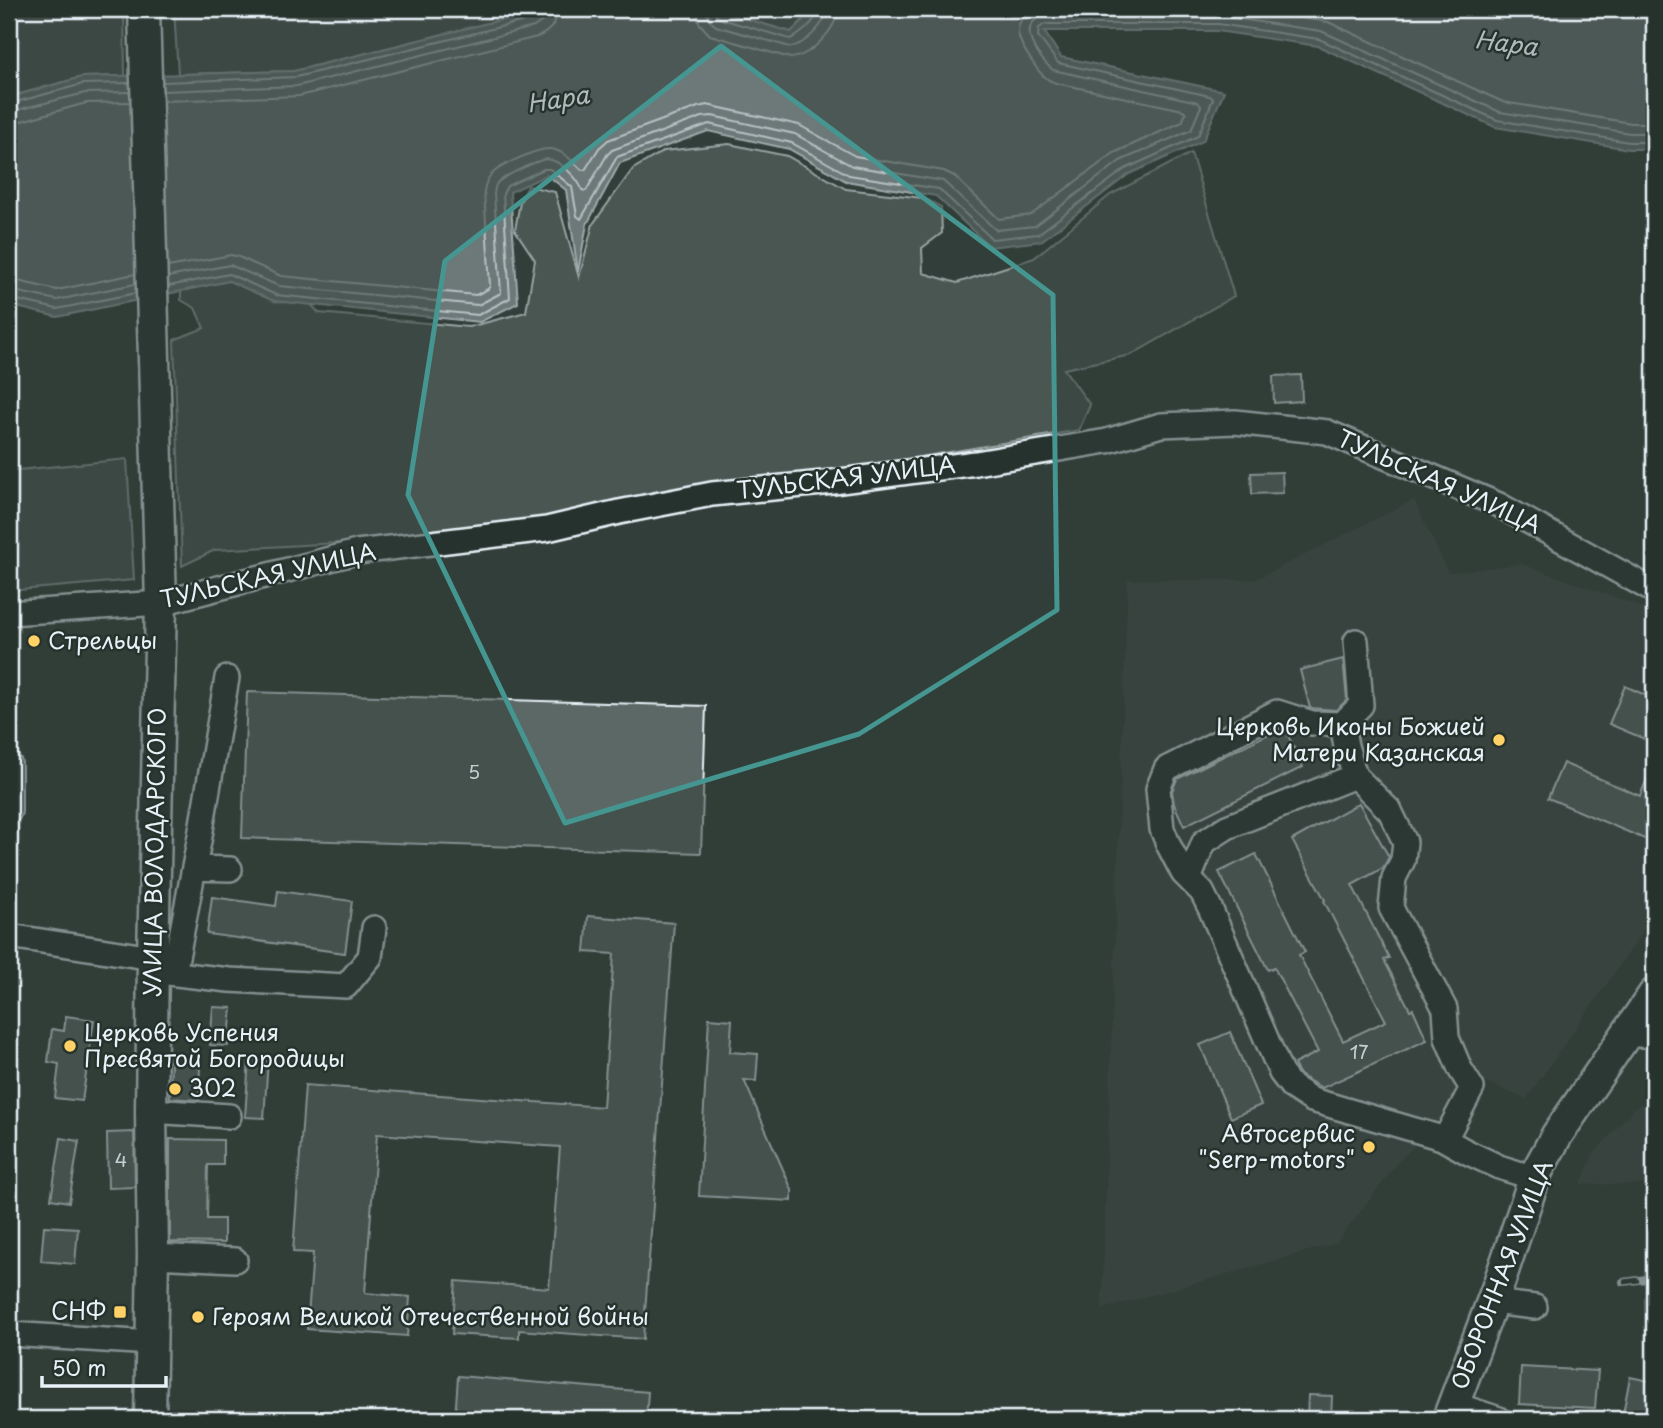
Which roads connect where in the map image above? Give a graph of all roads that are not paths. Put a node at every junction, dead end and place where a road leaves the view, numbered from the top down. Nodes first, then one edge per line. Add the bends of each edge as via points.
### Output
1 (144, 9) edge
2 (1654, 590) edge
3 (161, 603) junction
4 (9, 613) edge
5 (1356, 641) dead end
6 (227, 678) dead end
7 (1342, 724) junction
8 (9, 764) edge
9 (1355, 776) junction
10 (9, 811) edge
11 (194, 868) junction
12 (230, 869) dead end
13 (1189, 879) junction
14 (374, 928) dead end
15 (9, 936) edge
16 (160, 968) junction
17 (1654, 994) edge
18 (1640, 1035) edge
19 (151, 1111) junction
20 (229, 1116) dead end
21 (1445, 1139) junction
22 (1534, 1178) junction
23 (153, 1256) junction
24 (235, 1260) dead end
25 (1492, 1302) junction
26 (1535, 1307) dead end
27 (9, 1334) edge
28 (152, 1343) junction
29 (1450, 1412) edge
30 (150, 1419) edge
31 (1499, 1419) edge

1 - 3 main road, УЛИЦА ВОЛОДАРСКОГО
2 - 3 street, ТУЛЬСКАЯ УЛИЦА via 1499,505 1327,432 1236,422 1161,425 1107,441 976,463 712,494 547,529 357,552
3 - 4 street, ТУЛЬСКАЯ УЛИЦА
3 - 16 main road, УЛИЦА ВОЛОДАРСКОГО
5 - 7 street via 1361,705
6 - 11 street
7 - 9 street
7 - 13 street via 1312,723 1277,712 1166,769 1158,789 1162,829
8 - 10 street
9 - 13 street via 1227,827 1204,842
9 - 21 street via 1390,811 1405,842 1391,908 1445,1009 1447,1038 1472,1088
11 - 12 street
11 - 16 street
13 - 21 street via 1210,908 1281,1073 1292,1087 1312,1100
14 - 16 street via 370,957 346,986 229,980
15 - 16 street
16 - 19 main road, УЛИЦА ВОЛОДАРСКОГО
17 - 18 main road, ОБОРОННАЯ УЛИЦА
18 - 22 main road, ОБОРОННАЯ УЛИЦА via 1558,1135
19 - 20 street
19 - 23 main road, УЛИЦА ВОЛОДАРСКОГО
21 - 22 street via 1499,1167
22 - 25 main road, ОБОРОННАЯ УЛИЦА
23 - 24 street
23 - 28 main road, УЛИЦА ВОЛОДАРСКОГО
25 - 26 street
25 - 29 main road, ОБОРОННАЯ УЛИЦА
27 - 28 street
28 - 30 main road, УЛИЦА ВОЛОДАРСКОГО
29 - 31 street

